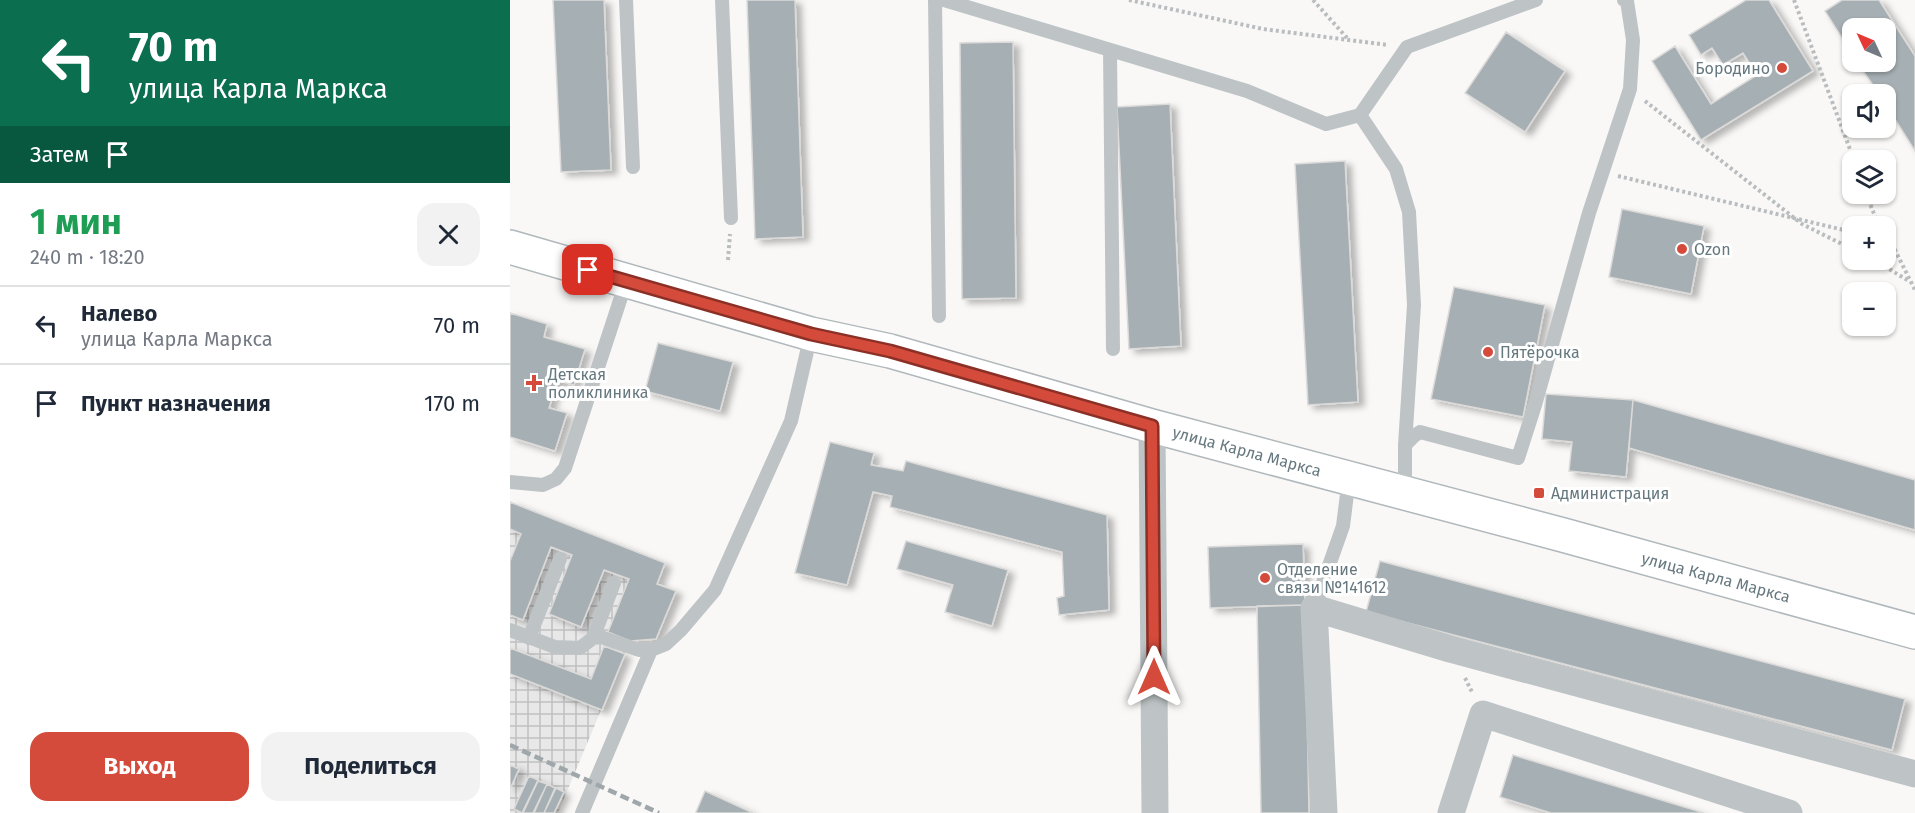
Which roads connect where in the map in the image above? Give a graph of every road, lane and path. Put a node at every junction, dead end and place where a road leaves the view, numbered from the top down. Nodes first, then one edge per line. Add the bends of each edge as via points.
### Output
1 (626, 0) edge
2 (722, 0) edge
3 (935, 0) edge
4 (944, 0) edge
5 (1129, 0) edge
6 (1313, 0) edge
7 (1534, 0) edge
8 (1624, 0) edge
9 (1794, 0) edge
10 (1348, 39) junction
11 (1407, 47) junction
12 (1110, 50) junction
13 (1630, 89) junction
14 (1360, 115) junction
15 (1850, 150) edge
16 (633, 167) dead end
17 (1603, 172) junction
18 (731, 218) joint
19 (1794, 218) junction
20 (1842, 230) edge
21 (1842, 244) edge
22 (510, 248) edge
23 (1896, 252) edge
24 (728, 260) dead end
25 (1891, 270) edge
26 (626, 282) junction
27 (1913, 283) edge
28 (1915, 290) edge
29 (939, 316) dead end
30 (811, 334) junction
31 (1113, 349) dead end
32 (1152, 426) junction
33 (1405, 445) junction
34 (1349, 478) junction
35 (510, 482) edge
36 (1405, 494) junction
37 (560, 559) dead end
38 (614, 584) dead end
39 (1314, 608) junction
40 (510, 630) edge
41 (1915, 632) edge
42 (530, 638) junction
43 (593, 638) junction
44 (651, 650) junction
45 (1915, 774) edge
46 (582, 813) edge
47 (1155, 813) edge
48 (1324, 813) edge
49 (1451, 813) edge
50 (1789, 813) edge

1 - 16 lane
2 - 18 lane
3 - 29 lane
4 - 12 lane
5 - 10 path via 1263,29
6 - 10 path
7 - 11 lane
8 - 13 lane via 1628,1 1633,40
9 - 15 path
10 - 11 path
11 - 14 lane
12 - 14 lane via 1247,91 1326,124
12 - 31 lane
13 - 17 lane
13 - 19 path
14 - 33 lane via 1396,170 1409,212 1414,305
17 - 19 path
17 - 33 lane via 1518,458 1420,432
18 - 24 path
19 - 20 path
19 - 21 path
22 - 26 street, улица Карла Маркса
23 - 27 path
25 - 27 path
26 - 30 street, улица Карла Маркса
26 - 35 lane via 565,468 556,479 543,485
27 - 28 path
30 - 32 street, улица Карла Маркса via 890,351
30 - 44 lane via 791,421 715,590 681,630 666,644
32 - 34 street, улица Карла Маркса
32 - 47 street
33 - 36 lane
34 - 36 street, улица Карла Маркса
34 - 39 lane via 1343,526
36 - 41 street, улица Карла Маркса
37 - 42 lane
38 - 43 lane
39 - 45 street via 1450,649
39 - 48 street
40 - 42 lane
42 - 43 lane via 555,647 580,648
43 - 44 lane
44 - 46 lane
49 - 50 street via 1483,714

